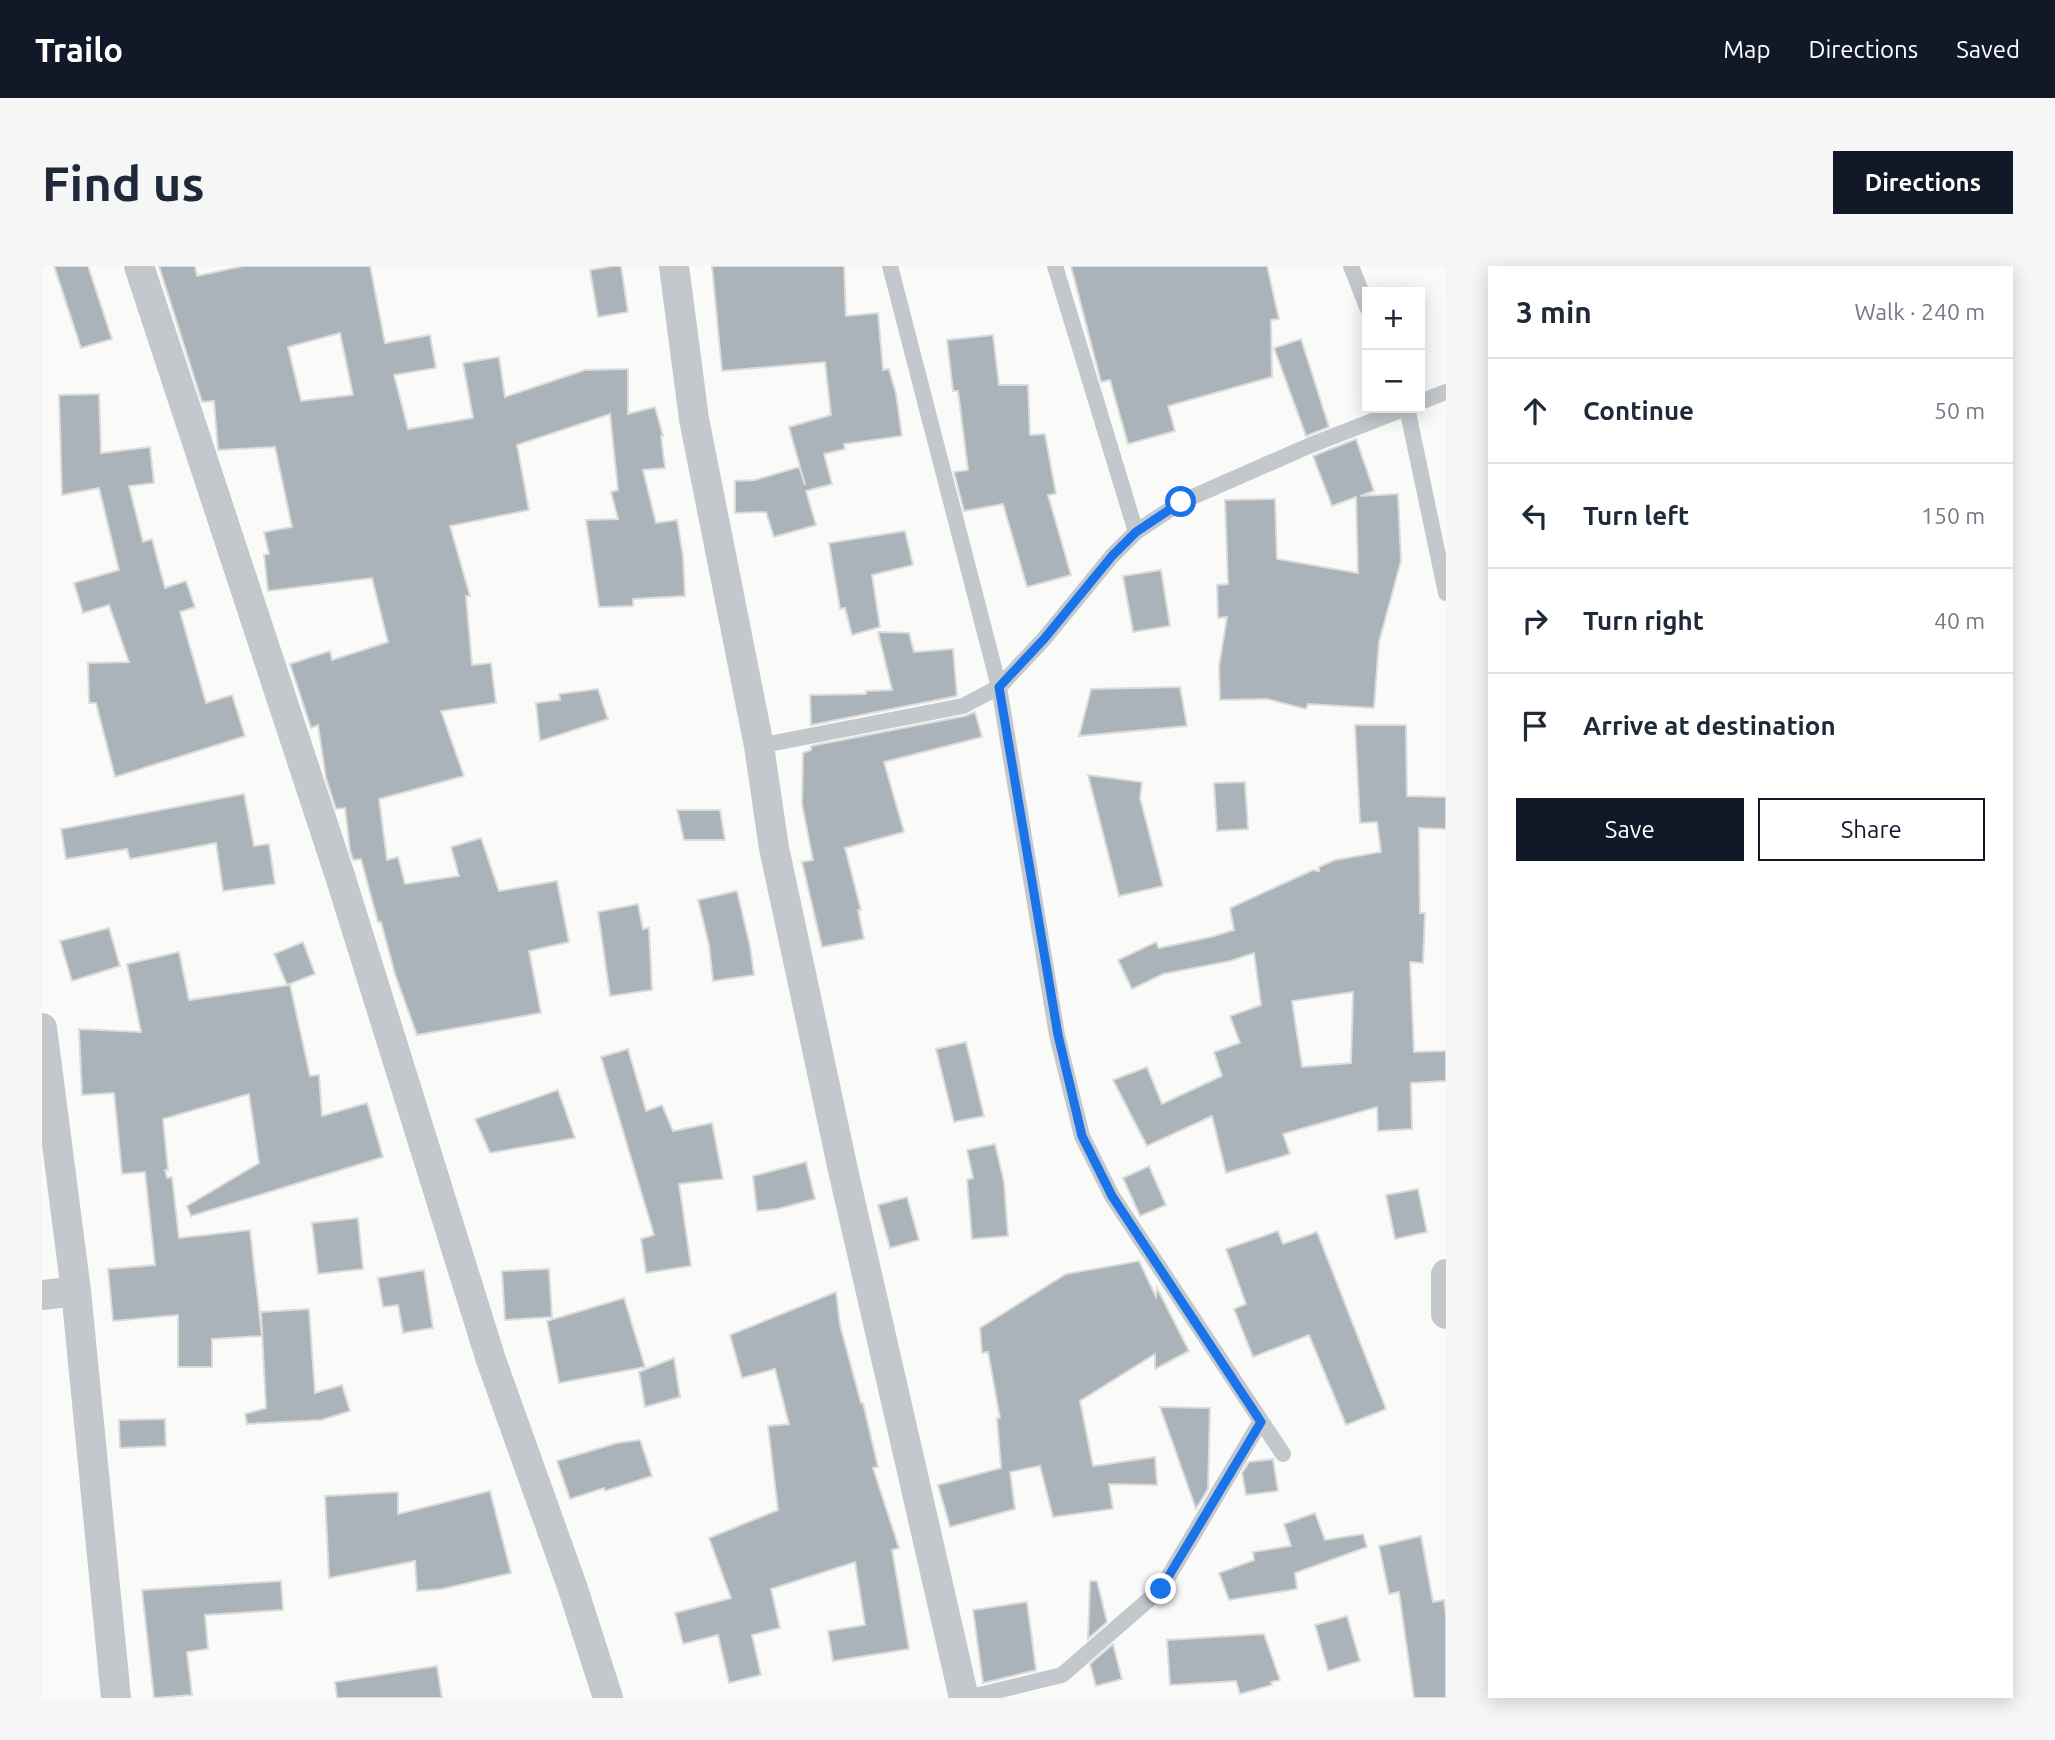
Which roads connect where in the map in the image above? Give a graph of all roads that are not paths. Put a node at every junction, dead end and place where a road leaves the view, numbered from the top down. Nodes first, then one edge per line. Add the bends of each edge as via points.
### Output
1 (139, 266) edge
2 (674, 266) edge
3 (890, 266) edge
4 (1055, 266) edge
5 (1351, 266) edge
6 (1362, 294) edge
7 (1446, 392) edge
8 (1425, 400) edge
9 (1393, 413) edge
10 (1407, 413) edge
11 (1136, 532) junction
12 (1446, 593) edge
13 (999, 687) junction
14 (759, 747) junction
15 (42, 1028) edge
16 (1446, 1274) edge
17 (76, 1291) junction
18 (42, 1295) edge
19 (1446, 1314) edge
20 (1261, 1422) junction
21 (1283, 1454) dead end
22 (116, 1698) edge
23 (608, 1698) edge
24 (965, 1698) edge

1 - 23 street via 340,876 491,1360
2 - 14 street via 694,419
3 - 13 lane
4 - 11 lane
5 - 6 lane
7 - 8 lane
9 - 11 lane via 1181,502
10 - 12 lane
11 - 13 lane
13 - 14 lane via 962,706
13 - 20 lane via 1058,1035 1082,1136 1112,1196
14 - 24 street via 774,848 843,1170
15 - 17 street
16 - 19 street
17 - 18 street
17 - 22 street
20 - 21 lane
20 - 24 lane via 1161,1589 1062,1675

